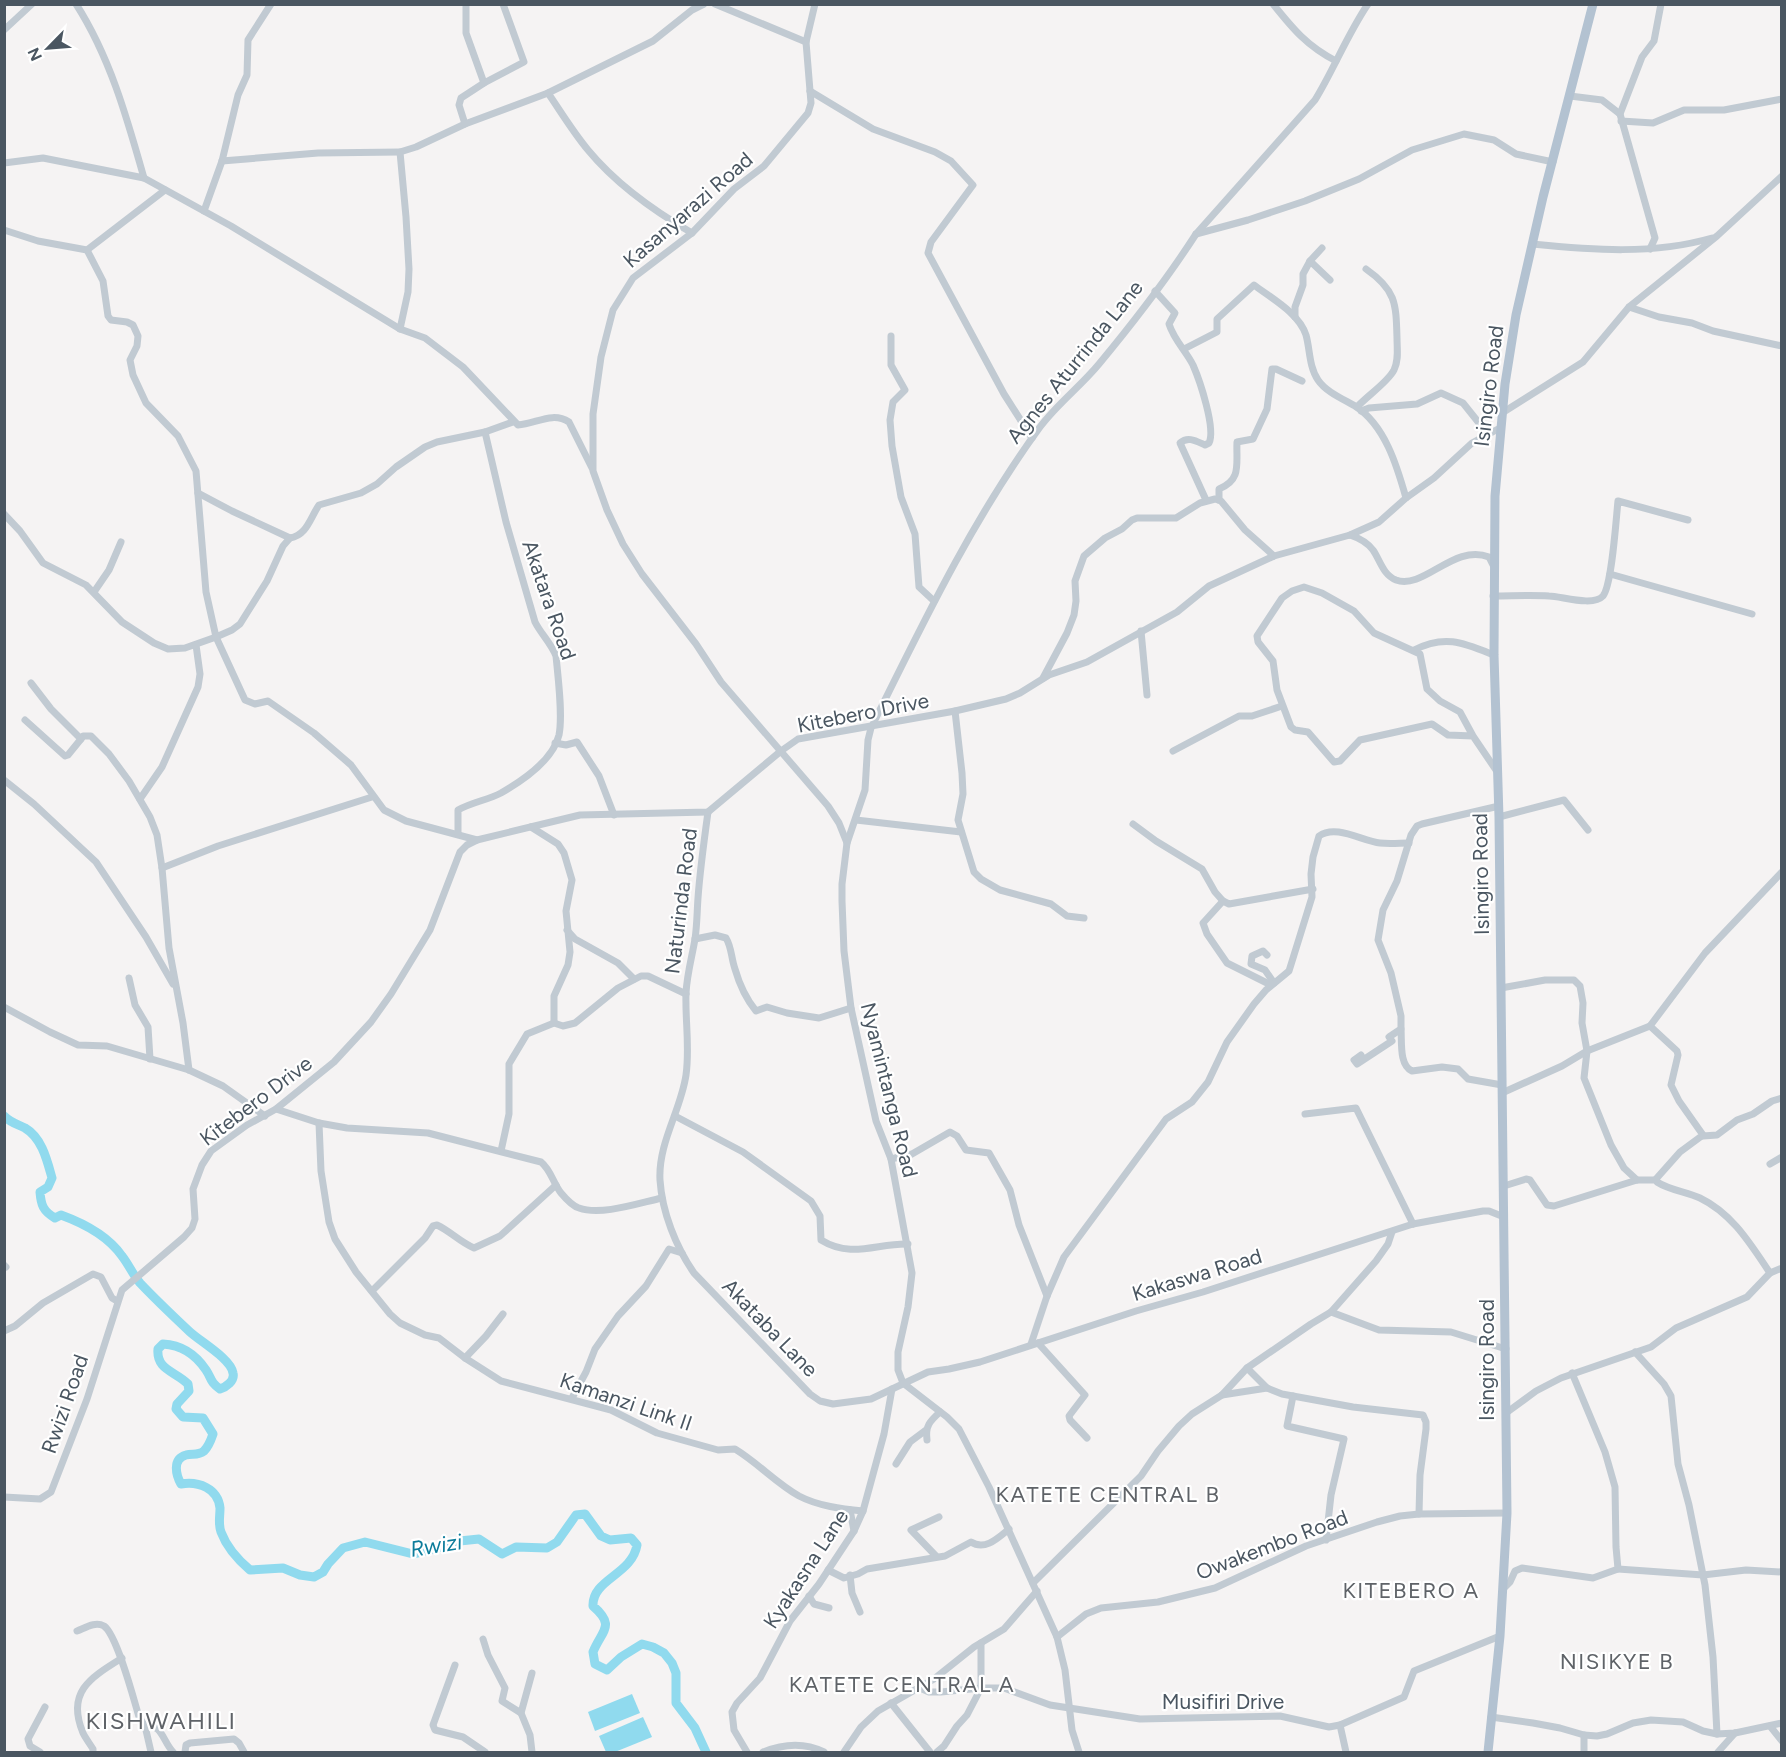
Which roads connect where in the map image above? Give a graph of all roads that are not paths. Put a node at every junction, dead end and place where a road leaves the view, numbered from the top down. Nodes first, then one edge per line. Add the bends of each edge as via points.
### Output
1 (32, 4) edge
2 (76, 4) edge
3 (271, 4) edge
4 (466, 4) edge
5 (503, 4) edge
6 (704, 4) edge
7 (715, 4) edge
8 (815, 4) edge
9 (1273, 4) edge
10 (1368, 4) edge
11 (1593, 4) edge
12 (1662, 4) edge
13 (4, 30) edge
14 (806, 42) junction
15 (1336, 61) junction
16 (484, 83) junction
17 (810, 91) junction
18 (548, 93) junction
19 (1570, 96) junction
20 (1782, 99) edge
21 (1620, 117) junction
22 (465, 124) junction
23 (400, 152) junction
24 (222, 161) junction
25 (1553, 162) junction
26 (4, 163) edge
27 (1782, 176) edge
28 (144, 178) junction
29 (165, 190) junction
30 (204, 211) junction
31 (4, 230) edge
32 (692, 233) junction
33 (1196, 234) junction
34 (1717, 237) junction
35 (1532, 244) junction
36 (1322, 248) dead end
37 (1650, 249) junction
38 (87, 250) junction
39 (1310, 261) junction
40 (1366, 269) dead end
41 (1330, 280) dead end
42 (1155, 291) junction
43 (1629, 308) junction
44 (1295, 317) junction
45 (400, 329) junction
46 (891, 336) dead end
47 (1782, 346) edge
48 (1184, 350) junction
49 (1302, 381) dead end
50 (1359, 409) junction
51 (1502, 413) junction
52 (513, 422) junction
53 (1500, 428) junction
54 (485, 432) junction
55 (1487, 433) junction
56 (1032, 438) junction
57 (593, 471) junction
58 (198, 493) junction
59 (1406, 498) junction
60 (1219, 500) junction
61 (1206, 501) junction
62 (4, 514) edge
63 (1688, 519) dead end
64 (1350, 535) junction
65 (290, 538) junction
66 (121, 542) dead end
67 (1274, 556) junction
68 (1493, 564) junction
69 (1610, 574) junction
70 (94, 592) junction
71 (1493, 596) junction
72 (934, 601) junction
73 (1752, 614) dead end
74 (1141, 632) junction
75 (216, 637) junction
76 (196, 645) junction
77 (1414, 650) junction
78 (1494, 655) junction
79 (1042, 679) junction
80 (31, 682) dead end
81 (1147, 695) dead end
82 (1282, 706) junction
83 (955, 711) junction
84 (25, 720) dead end
85 (871, 728) junction
86 (1473, 736) junction
87 (81, 739) junction
88 (555, 742) junction
89 (781, 751) junction
90 (1173, 751) dead end
91 (1496, 770) junction
92 (4, 780) edge
93 (372, 797) junction
94 (140, 799) junction
95 (1498, 806) junction
96 (708, 812) junction
97 (614, 814) junction
98 (1499, 817) junction
99 (856, 820) junction
100 (1133, 824) dead end
101 (531, 827) junction
102 (1588, 830) dead end
103 (961, 832) junction
104 (458, 834) junction
105 (477, 840) junction
106 (847, 843) junction
107 (1409, 843) junction
108 (162, 868) junction
109 (1782, 872) edge
110 (1313, 889) junction
111 (1223, 901) junction
112 (1084, 918) dead end
113 (566, 929) junction
114 (695, 939) junction
115 (1267, 955) dead end
116 (129, 978) dead end
117 (634, 980) junction
118 (1273, 984) junction
119 (1501, 988) junction
120 (179, 994) junction
121 (686, 994) junction
122 (4, 1007) edge
123 (851, 1008) junction
124 (554, 1023) junction
125 (1650, 1026) junction
126 (1401, 1029) junction
127 (1587, 1051) junction
128 (1361, 1055) dead end
129 (150, 1059) junction
130 (189, 1070) junction
131 (1502, 1089) junction
132 (1782, 1098) edge
133 (276, 1109) junction
134 (1305, 1114) dead end
135 (265, 1116) junction
136 (675, 1116) junction
137 (319, 1123) junction
138 (1703, 1136) junction
139 (501, 1151) junction
140 (1782, 1157) edge
141 (891, 1159) junction
142 (1770, 1164) dead end
143 (1637, 1180) junction
144 (1656, 1180) junction
145 (556, 1185) junction
146 (1504, 1186) junction
147 (662, 1198) junction
148 (1504, 1216) junction
149 (1413, 1224) junction
150 (1392, 1232) junction
151 (908, 1244) junction
152 (682, 1253) junction
153 (1782, 1268) edge
154 (1770, 1273) junction
155 (128, 1283) joint
156 (372, 1291) junction
157 (1047, 1296) junction
158 (117, 1301) junction
159 (1331, 1312) junction
160 (503, 1314) dead end
161 (4, 1331) edge
162 (1035, 1344) junction
163 (1506, 1348) junction
164 (1635, 1352) junction
165 (465, 1358) junction
166 (1247, 1368) junction
167 (1572, 1373) junction
168 (903, 1383) junction
169 (1267, 1388) junction
170 (892, 1389) junction
171 (1222, 1395) junction
172 (1293, 1396) junction
173 (572, 1398) junction
174 (940, 1412) junction
175 (1506, 1413) junction
176 (926, 1430) junction
177 (1087, 1438) dead end
178 (927, 1440) dead end
179 (896, 1464) dead end
180 (4, 1497) edge
181 (850, 1510) junction
182 (863, 1511) junction
183 (1507, 1513) junction
184 (1419, 1514) junction
185 (939, 1517) dead end
186 (1009, 1529) junction
187 (854, 1531) junction
188 (1326, 1540) junction
189 (936, 1556) junction
190 (1618, 1569) junction
191 (828, 1570) junction
192 (1782, 1572) edge
193 (850, 1575) junction
194 (1703, 1575) junction
195 (1033, 1582) junction
196 (1503, 1589) junction
197 (1036, 1591) junction
198 (809, 1596) junction
199 (829, 1608) dead end
200 (860, 1612) dead end
201 (77, 1632) dead end
202 (1500, 1636) junction
203 (1057, 1637) junction
204 (483, 1639) dead end
205 (981, 1643) junction
206 (122, 1658) junction
207 (455, 1665) dead end
208 (532, 1673) dead end
209 (920, 1688) junction
210 (981, 1688) junction
211 (891, 1703) junction
212 (45, 1707) dead end
213 (1069, 1708) junction
214 (521, 1713) junction
215 (1491, 1717) junction
216 (1782, 1724) edge
217 (145, 1725) junction
218 (1340, 1725) junction
219 (1770, 1726) junction
220 (1735, 1733) junction
221 (1717, 1734) junction
222 (1584, 1735) junction
223 (1782, 1741) edge
224 (40, 1752) edge
225 (93, 1752) edge
226 (150, 1752) edge
227 (173, 1752) edge
228 (185, 1752) edge
229 (244, 1752) edge
230 (485, 1752) edge
231 (532, 1752) edge
232 (747, 1752) edge
233 (763, 1752) edge
234 (824, 1752) edge
235 (844, 1752) edge
236 (930, 1752) edge
237 (937, 1752) edge
238 (1079, 1752) edge
239 (1346, 1752) edge
240 (1488, 1752) edge
241 (1584, 1752) edge
242 (1718, 1752) edge

1 - 13 street
2 - 28 street via 123,105
3 - 24 street via 248,40 246,75
4 - 16 street via 465,33
5 - 16 street via 524,62
6 - 18 street via 653,41
7 - 14 street
8 - 14 street, Kasanyarazi Road
9 - 15 street via 1305,42
10 - 15 street, Agnes Aturrinda Lane
11 - 19 main road, Isingiro Road
12 - 21 street via 1654,41 1642,57
14 - 17 street, Kasanyarazi Road
15 - 33 street, Agnes Aturrinda Lane via 1315,100
16 - 22 street via 459,102
17 - 32 street, Kasanyarazi Road via 808,113 787,140
17 - 56 street via 873,129 951,161 973,184 931,242 928,253
18 - 22 street
18 - 32 street via 588,150 610,173 662,215
19 - 21 street via 1602,100
19 - 25 main road, Isingiro Road
20 - 21 street via 1724,110 1684,110 1653,123
21 - 37 street via 1655,238
22 - 23 street
23 - 24 street via 318,153
23 - 45 street via 408,269 408,292
24 - 30 street
25 - 33 street via 1516,154 1494,140 1464,134 1412,150 1359,179 1305,201
25 - 35 main road, Isingiro Road
26 - 28 street via 43,158
27 - 34 street
28 - 29 street
29 - 30 street
29 - 38 street
30 - 45 street
31 - 38 street
32 - 57 street, Kasanyarazi Road via 633,278 613,310 593,414
33 - 42 street, Agnes Aturrinda Lane
34 - 37 street
34 - 43 street
35 - 37 street
35 - 51 main road, Isingiro Road via 1516,315
36 - 39 street
38 - 58 street via 103,281 108,316 133,325 138,336 130,360 140,393 178,436 196,471
39 - 41 street
39 - 44 street via 1303,274
40 - 50 street via 1387,287 1394,299 1397,363
42 - 48 street via 1175,313 1169,324
42 - 56 street, Agnes Aturrinda Lane via 1097,366 1054,408
43 - 47 street
43 - 51 street via 1583,362
44 - 48 street via 1251,285 1218,319 1217,332
44 - 50 street via 1305,334 1318,381
45 - 52 street via 425,338 463,367
46 - 72 street via 891,365 904,390 893,402 892,446 902,497 915,534 919,587
48 - 61 street via 1193,366 1212,436 1205,445 1190,439 1180,442
49 - 60 street via 1272,369 1263,420 1253,440 1237,442 1236,475 1232,483 1219,489
50 - 55 street via 1417,404 1441,393 1463,403
50 - 59 street via 1376,426 1388,448
51 - 53 main road, Isingiro Road
52 - 54 street
52 - 57 street via 522,425 551,417 569,422
53 - 55 street, Kitebero Drive
53 - 68 main road, Isingiro Road
54 - 65 street via 425,447 361,493 319,505 304,531
54 - 88 street, Akatara Road via 535,622 556,656 559,735
55 - 59 street, Kitebero Drive
56 - 72 street, Agnes Aturrinda Lane
57 - 89 street, Kasanyarazi Road via 623,544 642,574 721,682
58 - 65 street
58 - 75 street via 206,592
59 - 64 street, Kitebero Drive via 1379,522
60 - 61 street
60 - 67 street
61 - 79 street via 1176,518 1132,520 1088,551 1075,581 1076,601 1070,624
62 - 70 street via 43,563
63 - 69 street via 1618,501
64 - 67 street, Kitebero Drive
64 - 68 street via 1369,546 1387,575 1395,580 1413,579 1472,553 1489,557
65 - 75 street via 240,624
66 - 70 street
67 - 74 street, Kitebero Drive via 1209,586 1185,607
68 - 71 main road, Isingiro Road
69 - 71 street via 1604,595 1598,600
69 - 73 street
70 - 76 street via 122,622 154,643 168,649
71 - 78 main road, Isingiro Road
72 - 85 street, Agnes Aturrinda Lane
74 - 79 street, Kitebero Drive via 1087,662
74 - 81 street
75 - 76 street
75 - 93 street via 245,700 255,704 268,701 314,733 358,773
76 - 94 street via 198,687 162,767
77 - 78 street via 1443,640 1462,642
77 - 82 street via 1374,633 1354,611 1322,593 1298,588 1282,598 1257,636 1273,661
77 - 86 street via 1422,657 1426,689 1460,712
78 - 91 main road, Isingiro Road
79 - 83 street, Kitebero Drive via 1006,699
80 - 87 street
82 - 86 street via 1291,727 1308,732 1334,762 1340,761 1360,740 1427,723 1448,735
82 - 90 street via 1239,716
83 - 85 street, Kitebero Drive
83 - 103 street via 962,773 958,820
84 - 87 street via 65,756
85 - 89 street, Kitebero Drive via 798,739
85 - 99 street, Agnes Aturrinda Lane via 865,790
86 - 91 street
87 - 94 street via 88,735 98,742
88 - 97 street via 577,742 599,776
88 - 104 street, Akatara Road via 545,761 501,793 458,810
89 - 96 street, Kitebero Drive
89 - 106 street via 828,806
91 - 95 main road, Isingiro Road
92 - 120 street via 96,862
93 - 104 street via 394,817
93 - 108 street
94 - 108 street via 157,835
95 - 98 main road, Isingiro Road
95 - 107 street via 1422,824 1414,830
96 - 97 street
96 - 114 street, Naturinda Road
97 - 101 street via 580,815
98 - 102 street via 1564,800
98 - 119 main road, Isingiro Road
99 - 103 street
99 - 106 street, Agnes Aturrinda Lane
100 - 111 street via 1202,869
101 - 105 street
101 - 113 street via 558,844 569,869 572,880
103 - 112 street via 974,872 981,879 1000,890 1051,904 1067,916
104 - 105 street
105 - 133 street, Kitebero Drive via 460,852 430,930 391,994 334,1062
106 - 123 street, Nyamintanga Road via 842,901
107 - 110 street via 1382,843 1323,833 1317,839 1313,857
107 - 126 street via 1383,910 1378,940 1391,973
108 - 120 street via 166,928
109 - 125 street via 1705,952
110 - 111 street via 1232,904
110 - 118 street via 1289,971
111 - 118 street via 1203,923 1207,934 1227,963
113 - 117 street via 575,939 618,963
113 - 124 street via 570,952 554,996
114 - 121 street, Naturinda Road
114 - 123 street via 715,935 726,938 739,982 756,1011 767,1007 819,1018
115 - 118 street via 1263,951 1252,956 1251,964 1264,970
116 - 129 street via 135,1005 148,1027
117 - 121 street via 648,976
117 - 124 street via 574,1023
118 - 157 street via 1237,1028 1205,1086 1188,1105 1166,1119 1068,1251
119 - 127 street via 1545,980 1574,980 1582,993
119 - 131 main road, Isingiro Road
120 - 130 street
121 - 136 street, Naturinda Road via 686,1076
122 - 129 street via 68,1041 107,1046
123 - 141 street, Nyamintanga Road via 876,1121
124 - 139 street via 527,1034 509,1064 509,1114
125 - 127 street
125 - 138 street via 1677,1051 1671,1084
126 - 128 street via 1389,1037 1392,1041 1357,1064 1354,1060
126 - 131 street via 1404,1064 1408,1069 1458,1069 1468,1079
127 - 131 street via 1562,1066
127 - 143 street via 1584,1078 1600,1121 1624,1167
129 - 130 street
130 - 135 street via 223,1086
131 - 146 main road, Isingiro Road
132 - 138 street via 1737,1120 1717,1135
133 - 135 street, Kitebero Drive
133 - 137 street
134 - 149 street via 1356,1108
135 - 155 street, Kitebero Drive via 211,1151 194,1189 192,1228
136 - 147 street, Akataba Lane via 662,1160
136 - 151 street via 743,1152 811,1201 820,1216 821,1240 826,1243 854,1250
137 - 139 street via 362,1130 428,1133
137 - 156 street, Kamanzi Link II via 329,1222 344,1254
138 - 144 street via 1680,1152
139 - 145 street via 541,1162
140 - 142 street
141 - 151 street, Nyamintanga Road
141 - 157 street via 912,1154 950,1132 966,1150 989,1153 1011,1191 1019,1225
143 - 144 street
143 - 146 street via 1554,1206 1547,1205 1530,1180
144 - 154 street via 1691,1194 1731,1219
145 - 147 street via 576,1208 589,1211
145 - 156 street via 500,1236 474,1248 441,1226 433,1226
146 - 148 main road, Isingiro Road
147 - 152 street, Akataba Lane
148 - 149 street, Kakaswa Road via 1483,1211
148 - 163 main road, Isingiro Road
149 - 150 street, Kakaswa Road
150 - 159 street via 1376,1261
150 - 162 street, Kakaswa Road
151 - 168 street, Nyamintanga Road via 912,1273 898,1352
152 - 170 street, Akataba Lane via 694,1273 820,1401 848,1404
152 - 173 street via 669,1249 646,1286 618,1316 595,1349
153 - 154 street
154 - 164 street via 1747,1296 1676,1328 1652,1347
155 - 158 street, Rwizi Road
156 - 165 street, Kamanzi Link II via 400,1323 439,1338
157 - 162 street
158 - 161 street via 101,1277 93,1274
158 - 180 street, Rwizi Road via 87,1399 51,1492 40,1499
159 - 163 street via 1380,1330 1450,1332
159 - 166 street
160 - 165 street
162 - 168 street, Kakaswa Road via 980,1362 928,1372
162 - 177 street via 1085,1395 1069,1416
163 - 175 main road, Isingiro Road
164 - 167 street
164 - 194 street via 1671,1396 1678,1464
165 - 173 street, Kamanzi Link II via 501,1381
166 - 169 street
166 - 171 street
167 - 175 street via 1536,1391
167 - 190 street via 1615,1487
168 - 170 street, Akataba Lane
168 - 174 street
169 - 171 street
169 - 172 street
170 - 182 street, Kyakasna Lane
171 - 195 street via 1179,1426 1140,1476
172 - 184 street via 1424,1417
172 - 188 street via 1287,1426 1344,1439
173 - 181 street, Kamanzi Link II via 611,1410 657,1433 718,1450 735,1449 802,1497
174 - 176 street
174 - 186 street via 958,1429
175 - 183 main road, Isingiro Road
176 - 178 street
176 - 179 street via 910,1442
181 - 182 street, Kamanzi Link II
181 - 187 street
182 - 187 street, Kyakasna Lane
183 - 184 street, Owakembo Road
183 - 196 main road, Isingiro Road
184 - 188 street, Owakembo Road via 1377,1522
185 - 189 street via 911,1530
186 - 189 street via 988,1544 971,1542 945,1556
186 - 195 street
187 - 191 street, Kyakasna Lane
188 - 203 street, Owakembo Road via 1215,1588 1158,1602 1101,1608 1086,1614
189 - 193 street
190 - 194 street
190 - 196 street via 1593,1578 1522,1568 1515,1571
191 - 193 street via 844,1578
191 - 198 street, Kyakasna Lane
192 - 194 street via 1746,1570
193 - 200 street
194 - 221 street
195 - 197 street
196 - 202 main road, Isingiro Road
197 - 203 street
197 - 205 street via 1004,1629
198 - 199 street via 814,1604
198 - 232 street, Kyakasna Lane via 790,1621 759,1678 732,1712 734,1730
201 - 206 street via 91,1625 103,1626
202 - 215 main road, Isingiro Road
202 - 218 street, Musifiri Drive via 1414,1671 1404,1697
203 - 213 street
204 - 214 street via 505,1688 502,1701
205 - 209 street
205 - 210 street
206 - 217 street via 139,1717
206 - 225 street via 89,1679 77,1700 80,1722
207 - 230 street via 433,1725 435,1730 463,1737
208 - 214 street
209 - 210 street, Musifiri Drive via 929,1692
209 - 211 street
210 - 213 street, Musifiri Drive via 1004,1688
210 - 237 street
211 - 235 street via 861,1727
211 - 236 street
212 - 224 street via 28,1739 30,1746
213 - 218 street, Musifiri Drive via 1140,1719 1281,1716 1329,1727
213 - 238 street
214 - 231 street
215 - 222 street
215 - 240 main road, Isingiro Road
216 - 219 street
217 - 226 street
217 - 227 street via 157,1728
218 - 239 street
219 - 220 street
219 - 223 street
220 - 221 street
220 - 242 street
221 - 222 street via 1683,1722 1651,1720 1607,1734
222 - 241 street
228 - 229 street via 190,1743 234,1739
233 - 234 street via 795,1745

